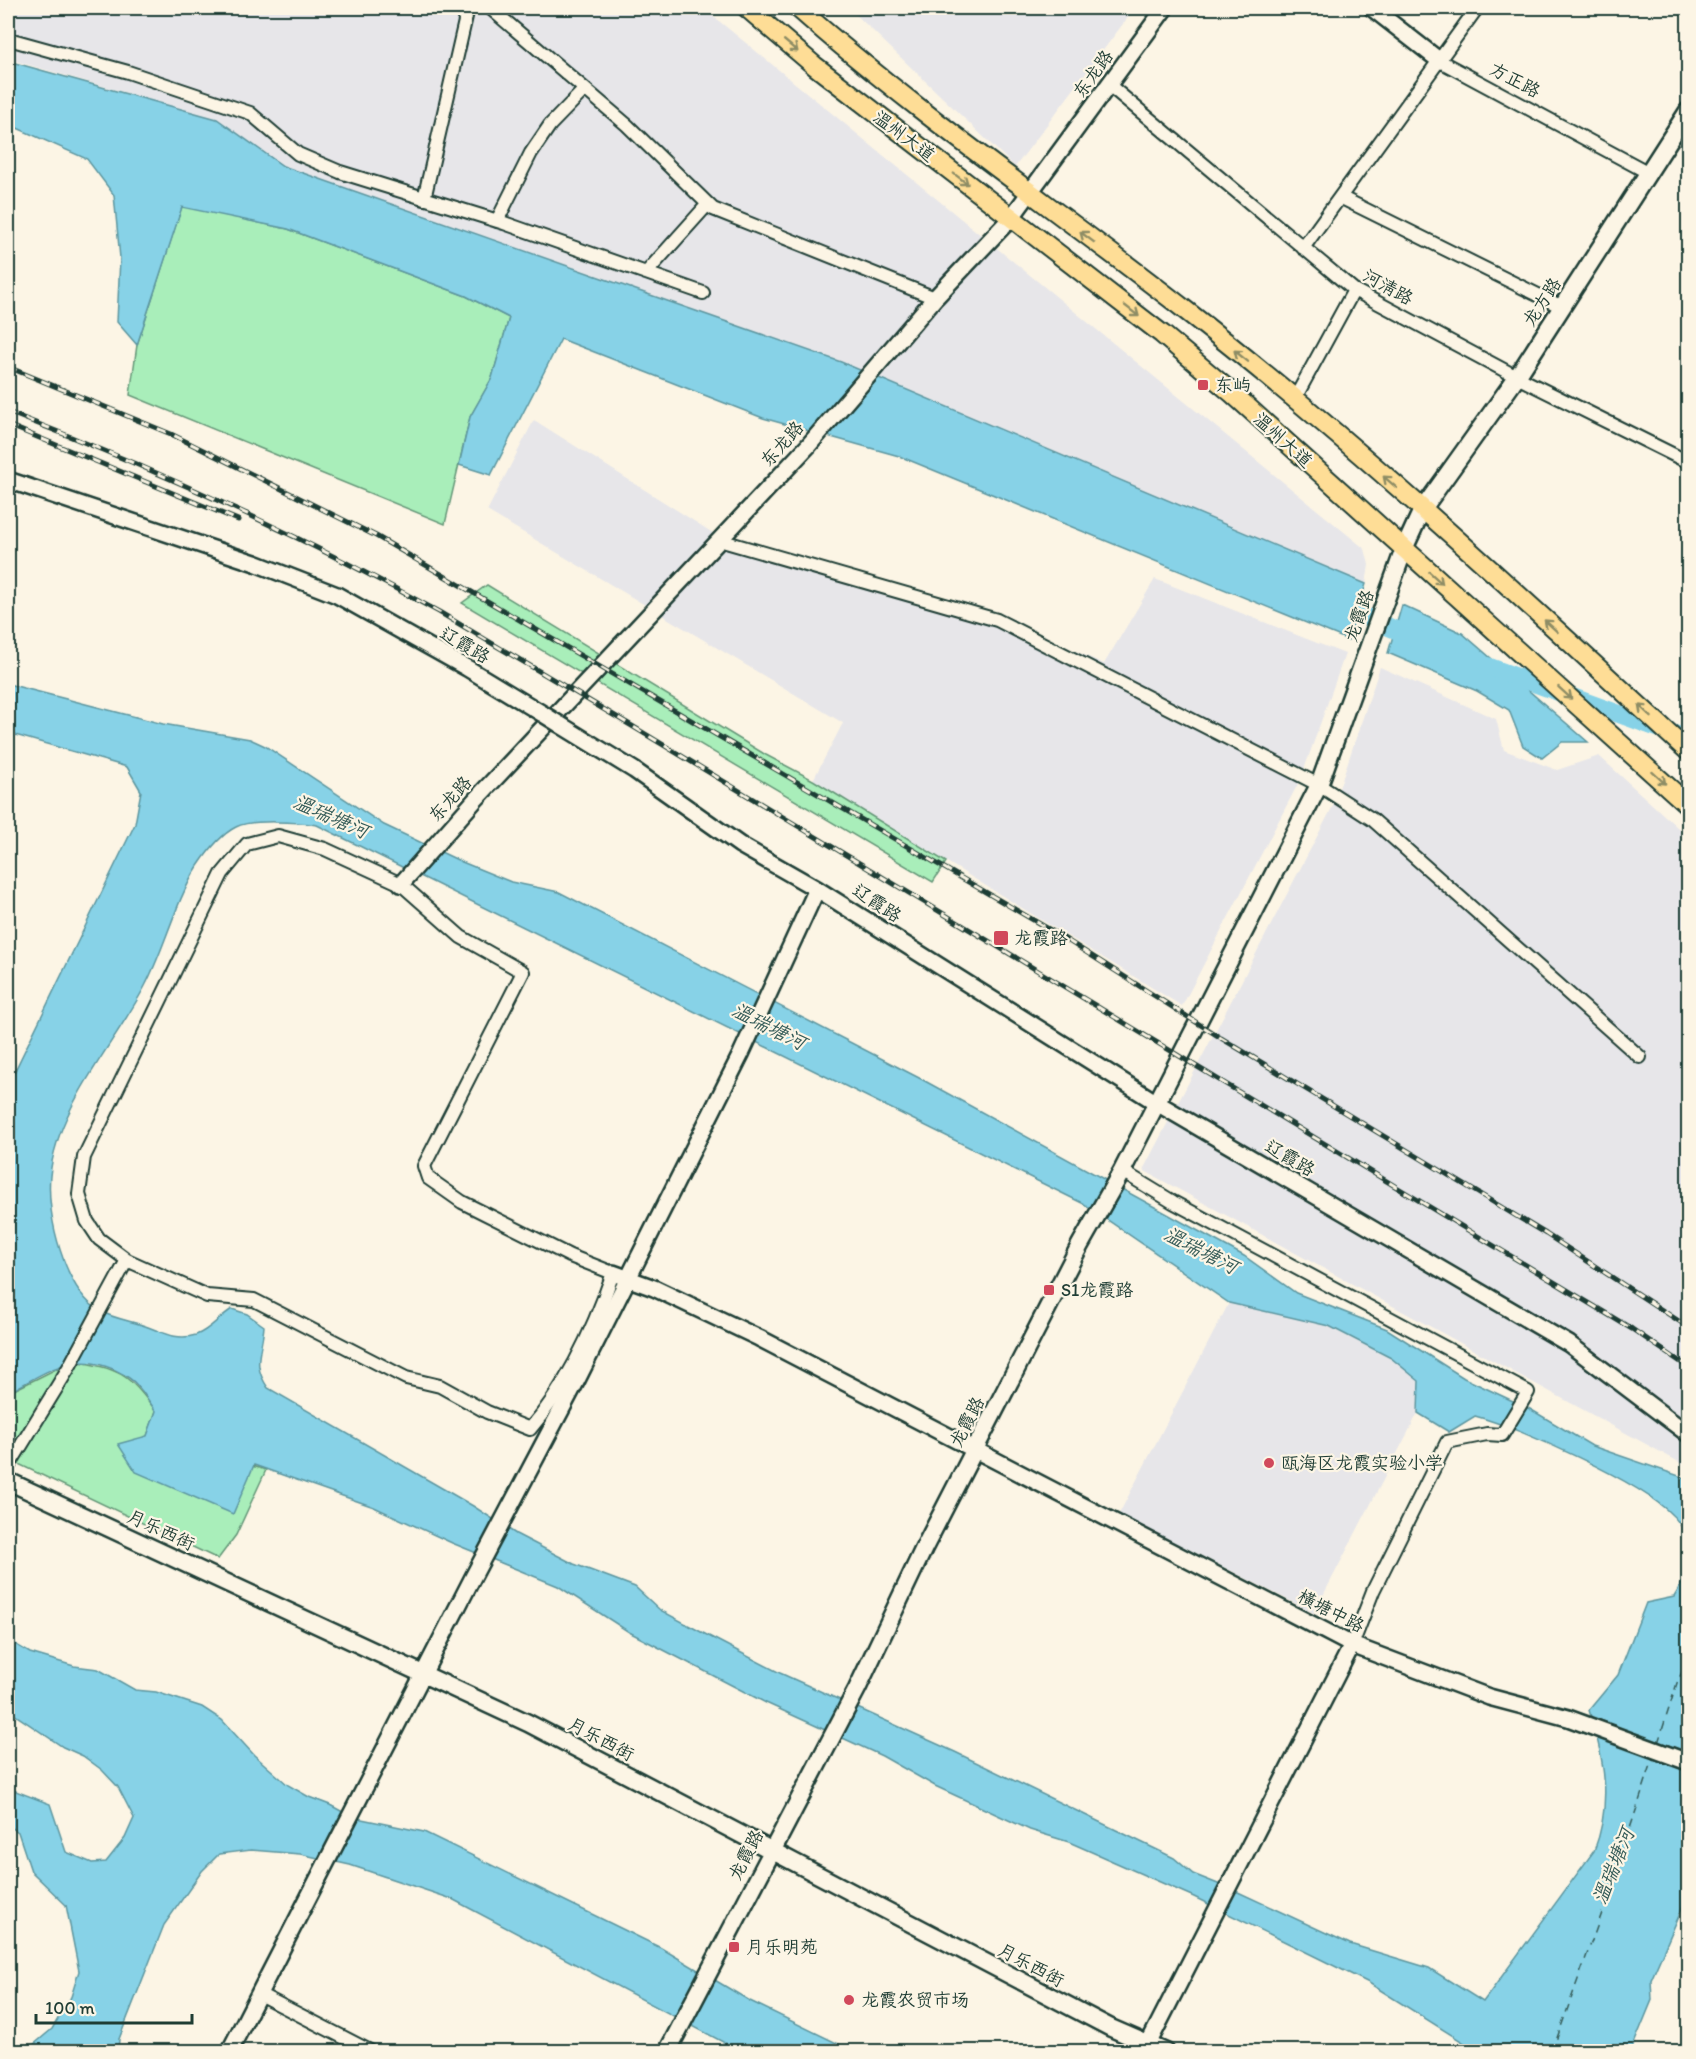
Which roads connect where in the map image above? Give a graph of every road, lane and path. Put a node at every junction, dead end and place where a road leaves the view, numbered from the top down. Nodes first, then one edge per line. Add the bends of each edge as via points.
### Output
1 (468, 8) edge
2 (490, 8) edge
3 (747, 8) edge
4 (798, 8) edge
5 (1165, 8) edge
6 (1372, 8) edge
7 (1477, 8) edge
8 (15, 41) dead end
9 (1440, 62) junction
10 (1109, 85) junction
11 (585, 89) junction
12 (1689, 111) edge
13 (1649, 173) junction
14 (1030, 193) junction
15 (1340, 197) junction
16 (424, 199) junction
17 (708, 204) junction
18 (1011, 218) junction
19 (498, 222) junction
20 (1303, 248) junction
21 (646, 273) junction
22 (1354, 290) junction
23 (703, 293) dead end
24 (934, 298) junction
25 (1562, 307) junction
26 (1517, 376) junction
27 (1294, 400) junction
28 (1689, 462) edge
29 (8, 480) edge
30 (1422, 510) junction
31 (719, 540) junction
32 (1404, 549) junction
33 (1689, 751) edge
34 (1319, 785) junction
35 (1689, 805) edge
36 (403, 882) junction
37 (818, 889) junction
38 (1640, 1057) dead end
39 (1157, 1103) junction
40 (1122, 1171) junction
41 (127, 1260) junction
42 (613, 1273) junction
43 (628, 1279) junction
44 (1689, 1434) edge
45 (974, 1450) junction
46 (8, 1467) edge
47 (8, 1481) edge
48 (1352, 1645) junction
49 (424, 1674) junction
50 (1689, 1762) edge
51 (770, 1850) junction
52 (259, 1994) junction
53 (670, 2045) edge
54 (1146, 2048) edge
55 (229, 2052) edge
56 (372, 2052) edge
57 (1166, 2052) edge

1 - 16 street
2 - 11 street
3 -> 18 main road, 温州大道 via 814,66
4 - 14 main road, 温州大道 via 842,47
5 - 10 street, 东龙路
6 - 9 street, 方正路
7 - 9 street
8 - 16 street via 128,72 250,113 298,154
9 - 13 street, 方正路
9 - 15 street
10 - 14 street, 东龙路
10 - 20 street, 河清路
11 - 17 street
11 - 19 street via 550,125 531,153
12 - 13 main road, 龙方路
13 - 25 main road, 龙方路
14 - 18 street, 东龙路
27 -> 14 main road, 温州大道 via 1184,309
15 - 20 street
15 - 25 street
16 - 19 street
17 - 21 street
17 - 24 street
18 - 24 street, 东龙路
18 -> 32 main road, 温州大道 via 1162,334
19 - 21 street
20 - 22 street, 河清路
21 - 23 street
22 - 26 street, 河清路
22 - 27 street
24 - 31 street, 东龙路
25 - 26 main road, 龙方路
26 - 28 street, 河清路
26 - 30 main road, 龙方路
30 -> 27 main road, 温州大道
29 - 37 street, 辽霞路, bridge via 255,563 337,595 543,714 634,770 740,845
30 - 32 main road, 龙霞路
33 -> 30 main road, 温州大道
31 - 34 street via 997,620
31 - 36 street, 东龙路
32 - 34 main road, 龙霞路
32 -> 35 main road, 温州大道
34 - 38 street via 1373,820
34 - 39 main road, 龙霞路
36 - 41 street via 325,849 278,836 247,844 222,874 84,1157 80,1194 87,1221 99,1239
36 - 42 street via 461,937 523,972 424,1166 428,1178 462,1202
37 - 39 street, 辽霞路
37 - 43 street via 741,1054
39 - 40 main road, 龙霞路
39 - 44 street, 辽霞路 via 1569,1344
40 - 45 main road, 龙霞路
40 - 48 street via 1528,1392 1502,1435 1447,1442 1373,1591
41 - 42 street via 207,1296 254,1300 406,1378 440,1386 487,1412 530,1429 549,1407 598,1316
41 - 46 street via 68,1369
42 - 43 street, 横塘中路
43 - 45 street, 横塘中路 via 759,1338
43 - 49 street
45 - 48 street, 横塘中路
45 - 51 main road, 龙霞路 via 857,1689
47 - 49 main road, 月乐西街
48 - 50 street, 横塘中路 via 1489,1697 1568,1718
48 - 54 street
49 - 51 main road, 月乐西街 via 528,1723
49 - 52 street
51 - 53 main road, 龙霞路
51 - 54 main road, 月乐西街
52 - 55 street
52 - 56 street
54 - 57 main road, 月乐西街

